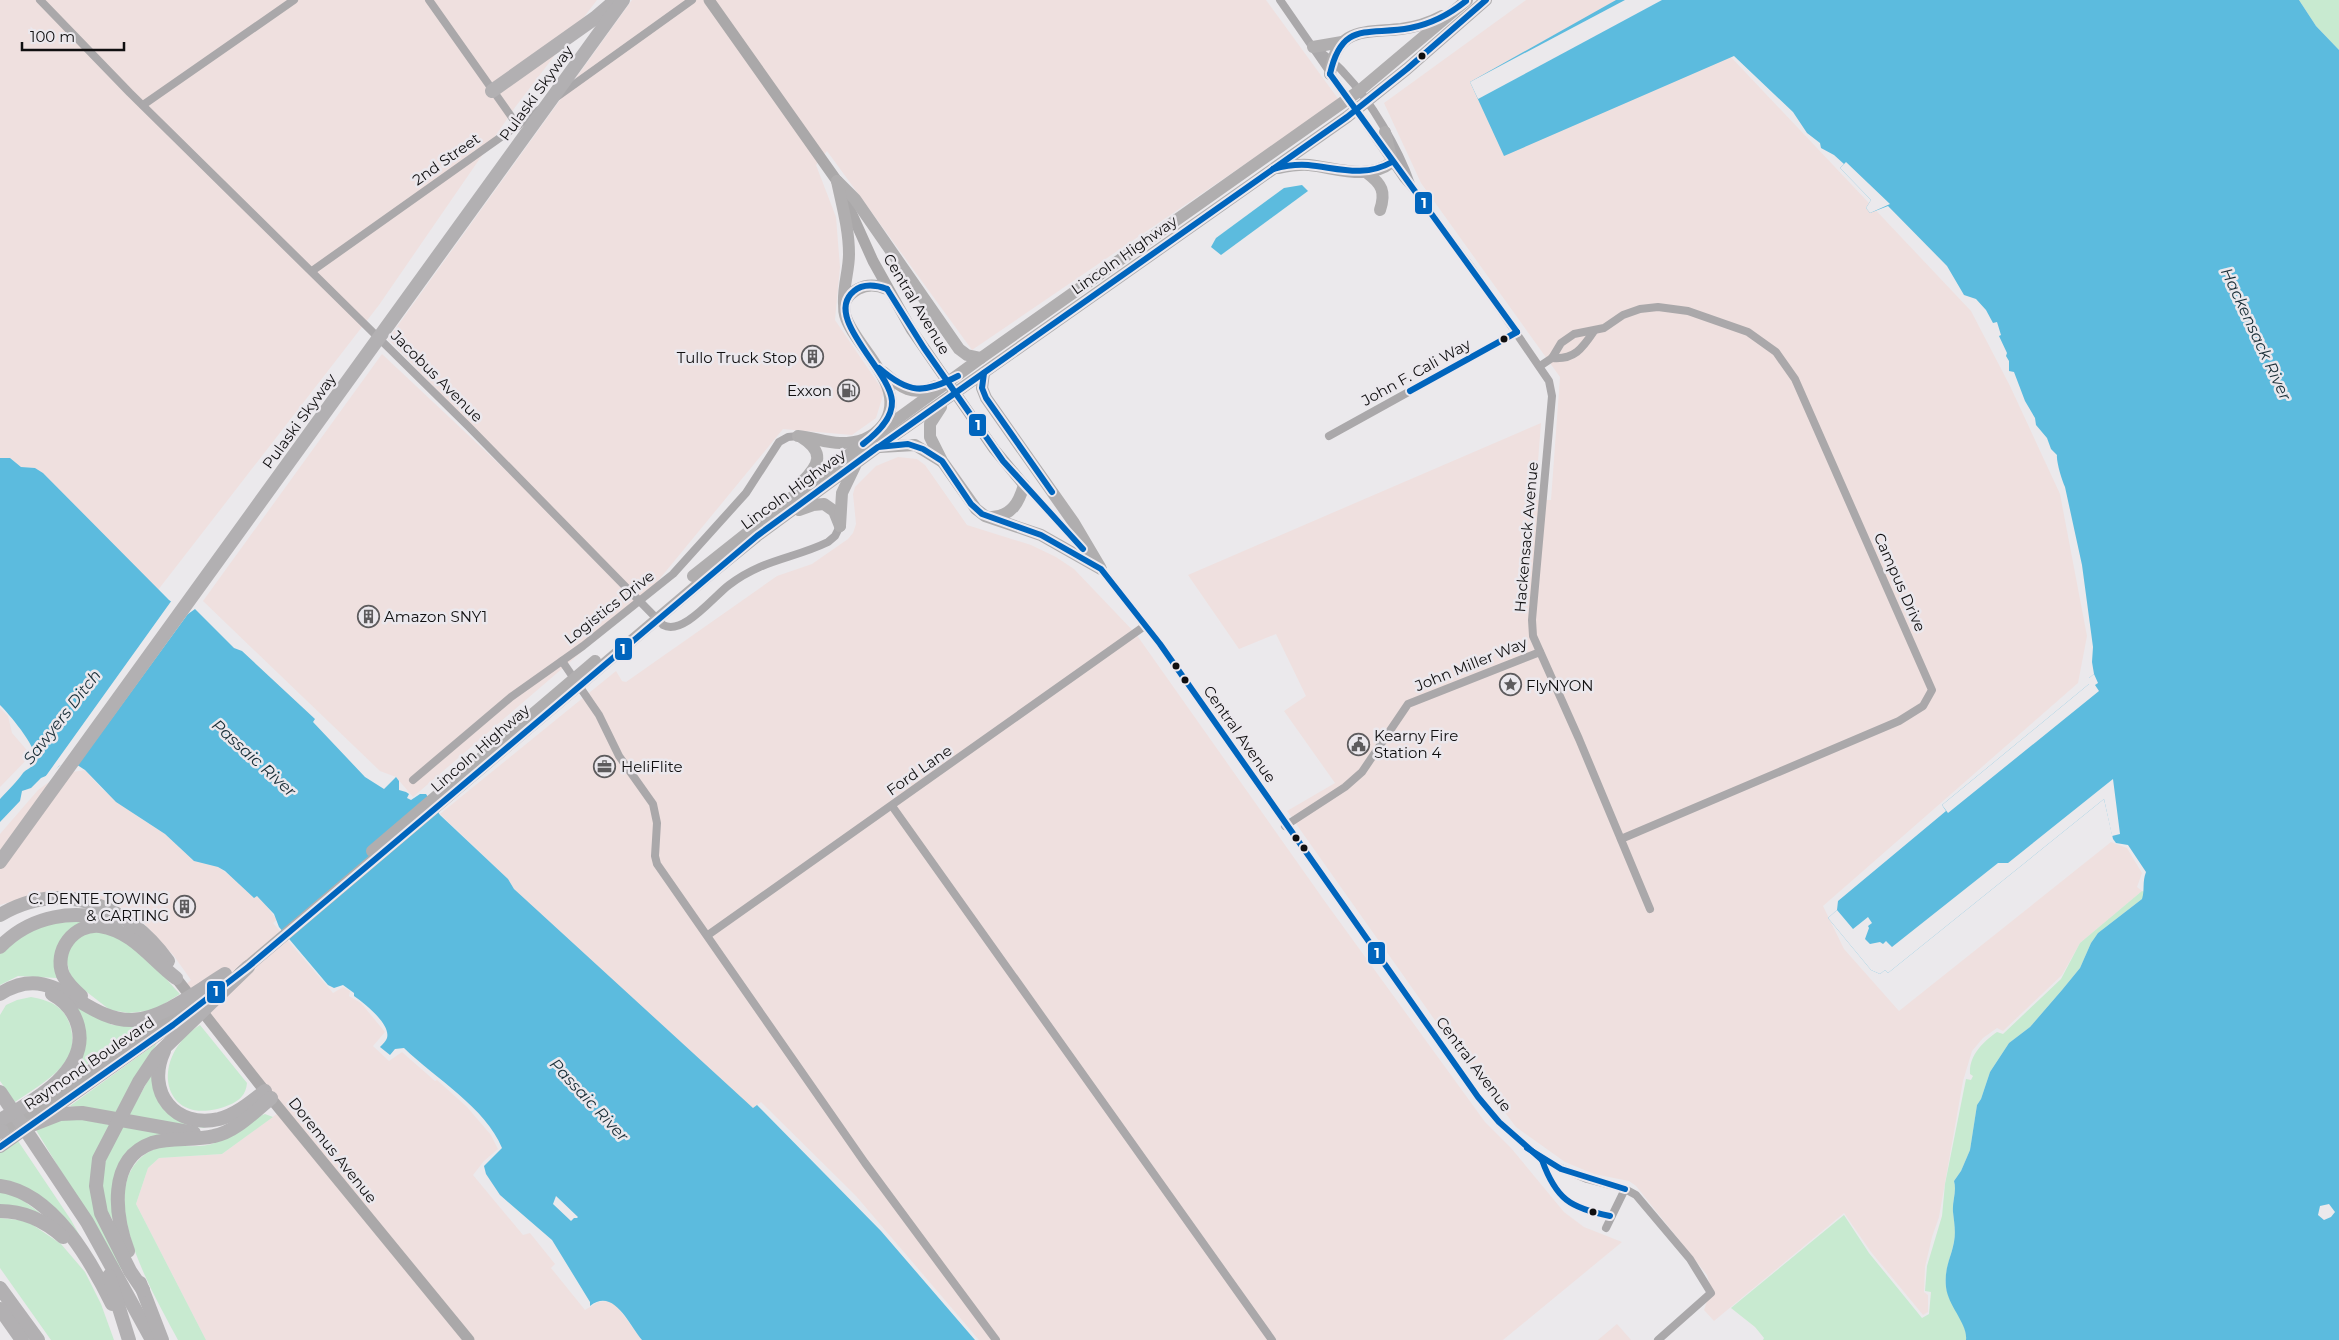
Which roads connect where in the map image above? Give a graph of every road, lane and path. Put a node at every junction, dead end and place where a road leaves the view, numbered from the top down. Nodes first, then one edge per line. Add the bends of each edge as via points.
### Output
1 (40, 0) edge
2 (294, 0) edge
3 (429, 0) edge
4 (615, 0) edge
5 (623, 0) edge
6 (692, 0) edge
7 (710, 0) edge
8 (1280, 0) edge
9 (1486, 0) edge
10 (1462, 4) edge
11 (1342, 42) junction
12 (1313, 47) junction
13 (1331, 68) junction
14 (492, 90) junction
15 (1363, 97) junction
16 (1347, 100) junction
17 (144, 106) junction
18 (1355, 110) junction
19 (518, 126) junction
20 (1386, 132) junction
21 (1392, 162) junction
22 (1273, 169) junction
23 (1367, 173) junction
24 (837, 180) junction
25 (1412, 188) junction
26 (1380, 210) dead end
27 (312, 271) junction
28 (888, 288) junction
29 (844, 305) junction
30 (1594, 331) junction
31 (1517, 332) junction
32 (981, 358) junction
33 (1552, 358) junction
34 (1540, 366) junction
35 (878, 367) junction
36 (984, 373) junction
37 (957, 377) junction
38 (947, 399) junction
39 (798, 436) junction
40 (1329, 436) dead end
41 (876, 442) junction
42 (942, 461) junction
43 (858, 462) junction
44 (1024, 485) junction
45 (781, 512) junction
46 (992, 517) junction
47 (840, 526) junction
48 (1101, 569) junction
49 (678, 595) junction
50 (640, 600) junction
51 (1146, 625) junction
52 (1540, 652) junction
53 (562, 660) junction
54 (413, 780) dead end
55 (892, 806) junction
56 (1286, 826) junction
57 (1621, 839) junction
58 (0, 848) edge
59 (0, 862) edge
60 (1650, 909) dead end
61 (0, 915) edge
62 (708, 935) junction
63 (150, 940) junction
64 (0, 947) edge
65 (248, 968) joint
66 (225, 974) joint
67 (176, 978) junction
68 (0, 994) edge
69 (0, 1004) edge
70 (99, 1010) junction
71 (172, 1021) junction
72 (169, 1042) junction
73 (268, 1095) junction
74 (1, 1098) edge
75 (1, 1128) edge
76 (24, 1128) junction
77 (229, 1129) junction
78 (32, 1145) junction
79 (0, 1147) edge
80 (0, 1186) edge
81 (1626, 1189) junction
82 (0, 1211) edge
83 (1606, 1228) dead end
84 (96, 1275) junction
85 (0, 1288) edge
86 (143, 1290) junction
87 (0, 1310) edge
88 (129, 1338) edge
89 (22, 1340) edge
90 (38, 1340) edge
91 (152, 1340) edge
92 (162, 1340) edge
93 (469, 1340) edge
94 (996, 1340) edge
95 (1272, 1340) edge
96 (1658, 1340) edge

1 - 17 street, Jacobus Avenue
2 - 17 street
3 - 14 street
4 - 14 highway
4 - 58 highway, Pulaski Skyway
5 - 59 highway, Pulaski Skyway
6 - 19 street, 2nd Street
7 - 24 main road, Central Avenue
8 - 12 street, Hackensack Avenue
9 - 15 highway, Lincoln Highway
10 - 11 highway via 1424,24 1361,32
10 - 15 highway, Lincoln Highway
11 - 12 highway
11 - 13 highway
12 - 13 street, Hackensack Avenue
12 - 13 street, Hackensack Avenue
13 - 15 street, Hackensack Avenue via 1346,74
13 - 16 street, Hackensack Avenue
14 - 19 street
15 - 16 highway, Lincoln Highway
15 - 18 highway, Lincoln Highway
15 - 20 street, Hackensack Avenue
16 - 18 street, Hackensack Avenue
16 - 32 highway, Lincoln Highway
17 - 27 street, Jacobus Avenue
18 - 21 street, Hackensack Avenue
18 - 22 highway, Lincoln Highway
19 - 27 street, 2nd Street
20 - 21 highway
20 - 25 street, Hackensack Avenue
21 - 23 highway
21 - 25 street, Hackensack Avenue
22 - 23 highway via 1304,164
22 - 36 highway, Lincoln Highway
23 - 26 highway via 1383,188
24 - 28 main road, Central Avenue
24 - 29 highway via 849,237
24 - 32 highway via 855,198 959,349 967,355
25 - 31 street, Hackensack Avenue
27 - 50 street, Jacobus Avenue
28 - 29 highway via 863,286 849,295
28 - 44 main road, Central Avenue via 962,404
29 - 35 highway via 848,325
30 - 33 street, Campus Drive via 1574,334 1561,343
30 - 33 street, Campus Drive via 1584,347 1565,360
30 - 57 street, Campus Drive via 1640,309 1666,307 1688,311 1748,332 1776,352 1795,379 1932,690 1923,706 1899,721
31 - 34 street, Hackensack Avenue
31 - 40 street, John F. Cali Way
32 - 37 highway, Lincoln Highway
33 - 34 street, Campus Drive
34 - 52 street, Hackensack Avenue via 1549,381 1552,396 1532,620 1533,636
35 - 37 highway via 898,385 916,391 928,390
35 - 41 highway via 892,402
36 - 38 highway, Lincoln Highway
36 - 48 highway via 982,388 986,398 1074,523
37 - 41 highway, Lincoln Highway
38 - 41 highway, Lincoln Highway
38 - 42 highway via 929,429
39 - 41 highway via 837,443
39 - 45 highway via 814,448 817,461
39 - 50 street, Logistics Drive via 779,442 749,489 703,542 678,569
41 - 42 highway via 916,445
41 - 43 highway, Lincoln Highway
41 - 45 highway, Lincoln Highway
42 - 46 highway via 976,509
43 - 45 highway, Lincoln Highway
43 - 47 highway via 843,489
44 - 46 highway via 1012,509 1003,516
44 - 48 street, Central Avenue
45 - 47 highway via 824,504 834,511
45 - 49 highway, Lincoln Highway
46 - 48 highway via 1041,535
47 - 50 street, Jacobus Avenue via 835,536 824,543 741,576 679,626 666,626
48 - 51 street, Central Avenue
49 - 65 highway, Lincoln Highway
49 - 66 highway, Lincoln Highway
50 - 53 street, Logistics Drive
51 - 55 street, Ford Lane
51 - 56 street, Central Avenue
52 - 56 street, John Miller Way via 1408,704 1362,772
52 - 57 street, Hackensack Avenue
53 - 54 street, Logistics Drive via 511,697
53 - 62 street via 599,715 619,756 653,804 657,823 655,861
55 - 62 street, Ford Lane
55 - 95 street
56 - 81 street, Central Avenue via 1499,1122 1542,1160 1587,1179
57 - 60 street, Hackensack Avenue
61 - 63 highway via 40,900 82,900 121,916
62 - 94 street via 865,1163
63 - 64 highway via 111,920 72,914 33,924
63 - 67 highway via 168,960
65 - 71 highway
66 - 71 highway
67 - 70 highway via 144,948 122,933 100,926 84,928 64,947 62,971 73,989
67 - 73 main road, Doremus Avenue
68 - 70 highway via 18,985 42,983
69 - 75 highway via 10,996 24,992 38,990 50,993 69,1007 76,1018 80,1036 76,1058 65,1073
70 - 71 highway via 129,1020
71 - 72 highway
71 - 75 highway, Raymond Boulevard
71 - 76 highway, Raymond Boulevard
72 - 73 highway via 160,1060 158,1083 164,1099 183,1116 198,1120 220,1118
72 - 86 highway via 147,1068 106,1142 96,1171 97,1199 108,1229
73 - 77 highway
73 - 93 main road, Doremus Avenue
74 - 78 highway
76 - 77 highway via 70,1113 191,1133
76 - 79 highway, Raymond Boulevard
77 - 86 highway via 215,1136 153,1143 136,1153 126,1166 118,1189 118,1218
78 - 88 highway via 99,1254 116,1293
78 - 91 highway via 90,1226
80 - 84 highway via 19,1191 45,1208 78,1246
81 - 83 street
81 - 96 street, Central Avenue via 1640,1198 1690,1259 1711,1293
82 - 84 highway via 26,1215 49,1226 72,1245
84 - 88 highway
85 - 90 highway
86 - 92 highway
87 - 89 highway

